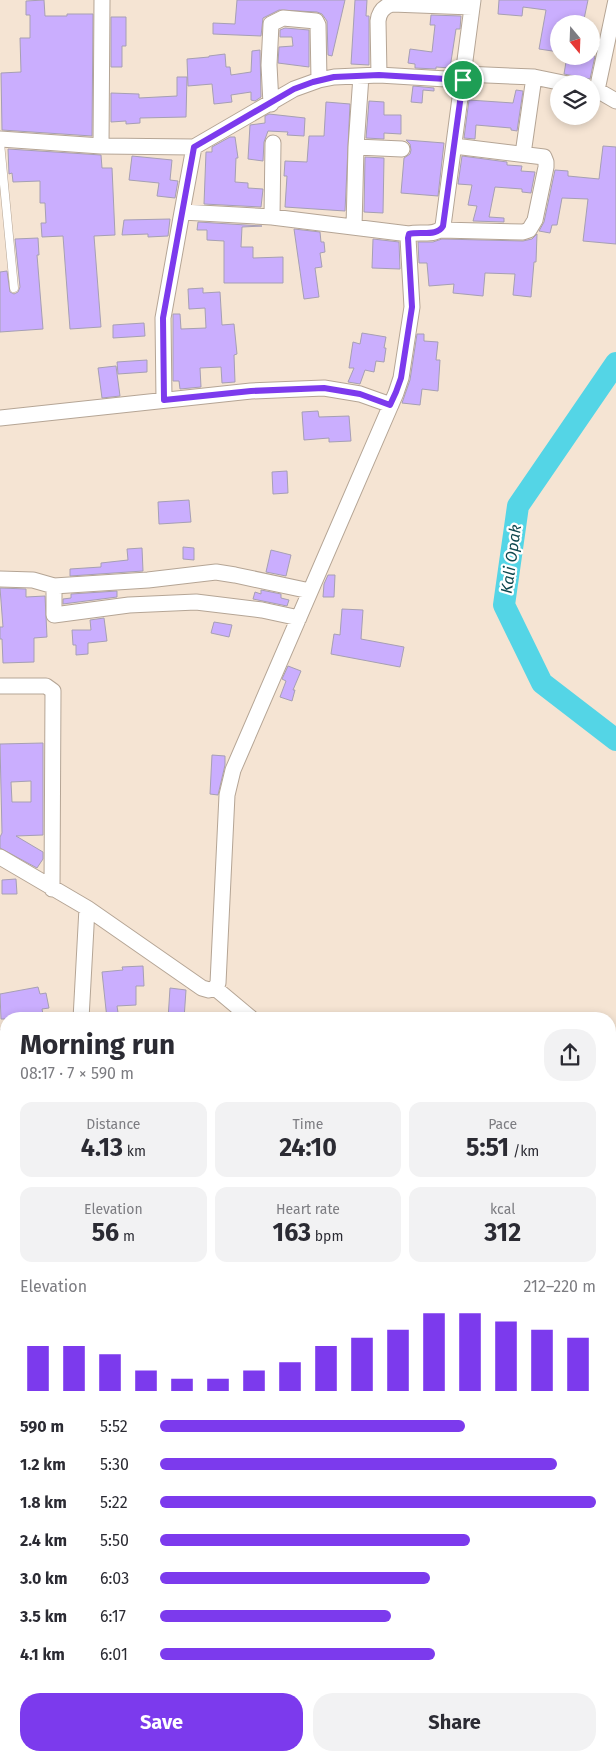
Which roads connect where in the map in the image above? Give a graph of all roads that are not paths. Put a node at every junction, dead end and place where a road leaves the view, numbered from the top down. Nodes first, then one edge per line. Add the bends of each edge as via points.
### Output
1 (102, 0) edge
2 (616, 0) edge
3 (473, 4) edge
4 (379, 75) junction
5 (597, 75) edge
6 (361, 76) junction
7 (534, 76) junction
8 (463, 77) junction
9 (318, 80) junction
10 (550, 80) edge
11 (600, 93) edge
12 (616, 102) edge
13 (271, 104) junction
14 (0, 141) edge
15 (273, 143) dead end
16 (101, 146) junction
17 (454, 146) junction
18 (194, 147) junction
19 (356, 147) junction
20 (402, 149) dead end
21 (523, 154) junction
22 (182, 212) junction
23 (272, 217) junction
24 (354, 227) junction
25 (441, 230) junction
26 (409, 234) junction
27 (14, 288) dead end
28 (164, 400) junction
29 (390, 405) junction
30 (0, 418) edge
31 (0, 579) edge
32 (54, 586) junction
33 (310, 591) junction
34 (298, 618) junction
35 (0, 686) edge
36 (3, 862) edge
37 (52, 889) junction
38 (87, 908) junction
39 (215, 988) junction
40 (81, 1012) edge
41 (238, 1012) edge

1 - 16 street
2 - 5 street
3 - 4 street via 386,6 378,21
3 - 8 street
4 - 6 street
4 - 8 street
6 - 9 street
6 - 19 street
7 - 8 street
7 - 10 street
7 - 21 street
8 - 17 street
9 - 13 street via 294,89
9 - 13 street via 316,21 283,18 271,24
11 - 12 street
13 - 18 street
14 - 16 street
14 - 27 lane
15 - 23 street
16 - 18 street
17 - 21 street
17 - 25 street
18 - 22 street
19 - 20 street
19 - 24 street
21 - 25 street via 544,157 546,162 535,220 529,230
22 - 23 street
22 - 28 street via 163,318
23 - 24 street
24 - 26 street
25 - 26 street
26 - 29 street via 412,307 401,378
28 - 29 street via 324,388 360,394
28 - 30 street
29 - 33 street
31 - 32 street via 33,580
32 - 33 street via 216,572
32 - 34 street via 54,615 129,605 196,602
33 - 34 street
34 - 39 street via 233,770 226,795 219,976
35 - 37 street via 46,686 53,691
36 - 37 street
37 - 38 street
38 - 39 street via 202,988
38 - 40 street
39 - 41 street

